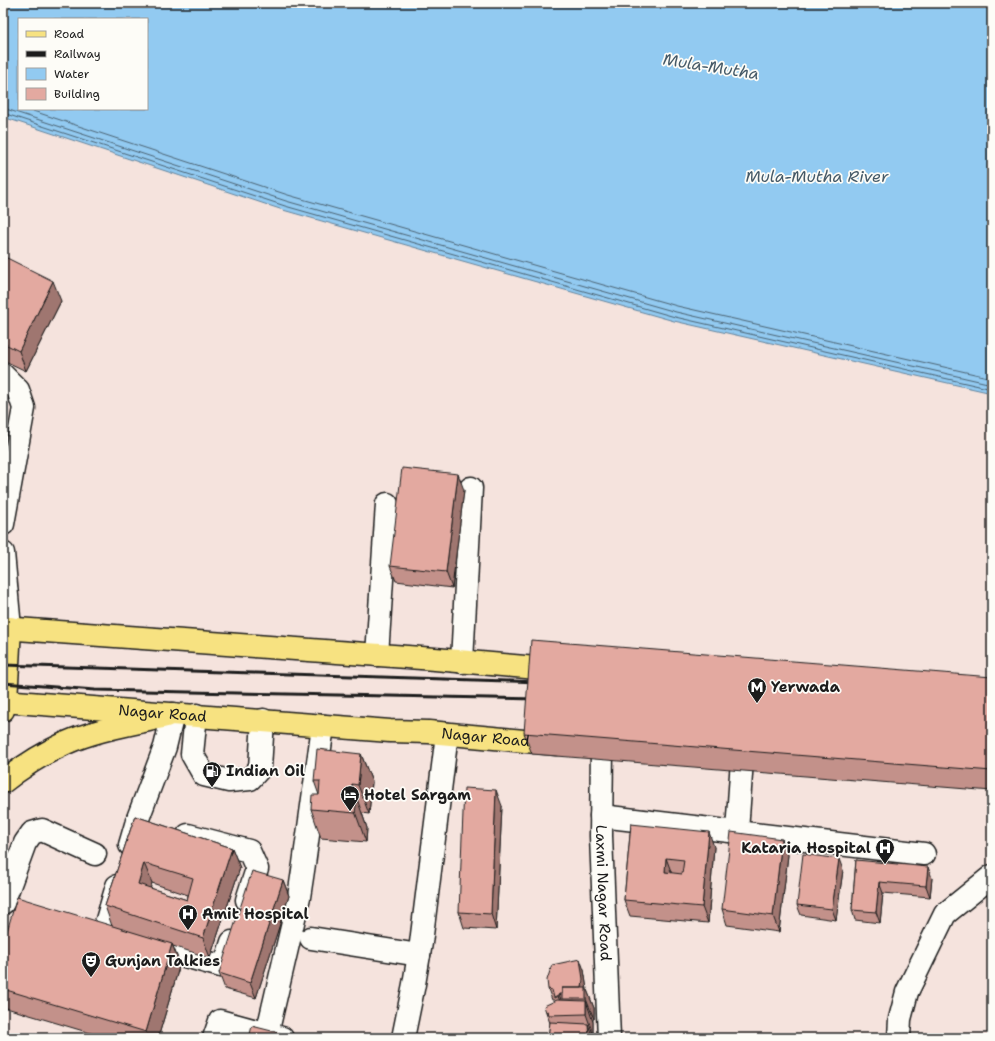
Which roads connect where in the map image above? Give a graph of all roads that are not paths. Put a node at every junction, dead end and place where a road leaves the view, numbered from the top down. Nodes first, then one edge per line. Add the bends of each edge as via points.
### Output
1 (3, 375) edge
2 (471, 488) dead end
3 (387, 504) dead end
4 (3, 524) edge
5 (3, 553) edge
6 (6, 628) edge
7 (377, 655) junction
8 (462, 662) junction
9 (581, 672) edge
10 (4, 704) edge
11 (173, 714) junction
12 (196, 715) junction
13 (263, 720) junction
14 (323, 726) junction
15 (447, 734) junction
16 (602, 748) junction
17 (625, 750) edge
18 (741, 760) edge
19 (3, 782) edge
20 (601, 816) junction
21 (137, 821) junction
22 (737, 831) junction
23 (95, 854) dead end
24 (924, 854) dead end
25 (992, 876) edge
26 (3, 903) edge
27 (311, 938) dead end
28 (419, 955) junction
29 (274, 1036) edge
30 (214, 1038) edge
31 (403, 1038) edge
32 (609, 1038) edge
33 (899, 1038) edge

1 - 4 street via 18,390 24,408
2 - 8 street
3 - 7 street
5 - 6 street
6 - 7 main road
6 - 10 main road
7 - 8 main road
8 - 9 main road
10 - 11 main road, Nagar Road
11 - 12 main road, Nagar Road
11 - 19 main road via 93,733 66,743
11 - 21 street via 165,747
12 - 13 main road, Nagar Road
12 - 13 street via 192,754 204,775 229,781 250,779 260,768
13 - 14 main road, Nagar Road
14 - 15 main road, Nagar Road
14 - 29 street via 301,884
15 - 16 main road, Nagar Road
15 - 28 street
16 - 17 main road, Nagar Road
16 - 20 street, Laxmi Nagar Road
18 - 22 street
20 - 22 street
20 - 32 street, Laxmi Nagar Road
21 - 21 street via 104,930 124,939 224,967 257,869 249,851
22 - 24 street
23 - 26 street via 42,830 32,833 25,843
25 - 33 street via 945,914 907,992 900,1019
27 - 28 street
28 - 31 street
29 - 30 street via 220,1022

